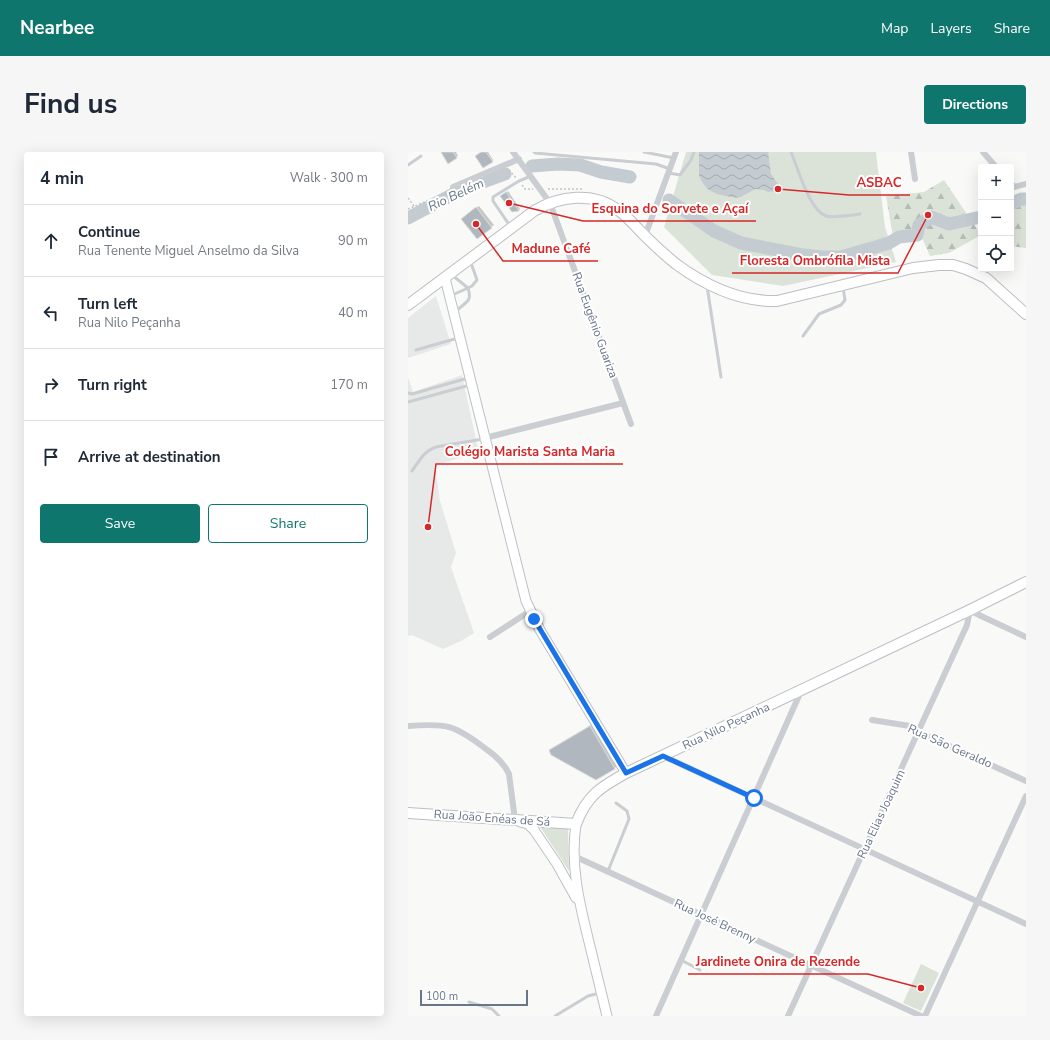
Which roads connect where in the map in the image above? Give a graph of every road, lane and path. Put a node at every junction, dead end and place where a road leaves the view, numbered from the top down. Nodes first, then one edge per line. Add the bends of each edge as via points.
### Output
1 (534, 152) edge
2 (644, 152) edge
3 (694, 152) edge
4 (791, 152) edge
5 (911, 152) edge
6 (983, 152) edge
7 (517, 154) edge
8 (675, 155) edge
9 (421, 156) dead end
10 (993, 164) edge
11 (408, 165) edge
12 (504, 168) dead end
13 (670, 171) junction
14 (531, 176) junction
15 (915, 180) dead end
16 (518, 181) junction
17 (1026, 184) edge
18 (1014, 185) edge
19 (454, 188) joint
20 (531, 189) dead end
21 (1026, 194) edge
22 (1014, 196) edge
23 (408, 198) edge
24 (550, 203) junction
25 (414, 206) junction
26 (408, 209) edge
27 (860, 214) dead end
28 (512, 228) junction
29 (645, 236) junction
30 (470, 259) junction
31 (447, 276) junction
32 (707, 283) junction
33 (843, 285) junction
34 (468, 288) junction
35 (449, 297) junction
36 (408, 305) edge
37 (1026, 314) edge
38 (454, 315) junction
39 (803, 336) dead end
40 (459, 337) junction
41 (416, 350) dead end
42 (721, 377) dead end
43 (470, 381) junction
44 (408, 393) edge
45 (408, 402) edge
46 (623, 403) junction
47 (631, 424) dead end
48 (485, 438) junction
49 (412, 471) dead end
50 (1026, 582) edge
51 (970, 610) junction
52 (530, 611) junction
53 (490, 637) dead end
54 (1026, 637) edge
55 (802, 689) junction
56 (872, 720) dead end
57 (408, 726) edge
58 (919, 732) junction
59 (663, 756) junction
60 (626, 773) junction
61 (1026, 781) edge
62 (1026, 796) edge
63 (754, 798) junction
64 (616, 803) dead end
65 (408, 813) edge
66 (515, 820) junction
67 (576, 824) junction
68 (865, 849) junction
69 (574, 856) junction
70 (608, 871) junction
71 (978, 901) junction
72 (580, 907) junction
73 (702, 915) junction
74 (1026, 924) edge
75 (681, 960) junction
76 (812, 966) junction
77 (700, 970) dead end
78 (602, 992) junction
79 (469, 1002) dead end
80 (499, 1016) edge
81 (556, 1016) edge
82 (607, 1016) edge
83 (656, 1016) edge
84 (788, 1016) edge
85 (921, 1016) edge
86 (925, 1016) edge

1 - 13 lane via 656,164
2 - 8 lane
3 - 13 lane via 680,175
4 - 27 lane via 809,197 818,212 827,217
5 - 15 street
6 - 10 street
7 - 14 street, Rua Eugênio Guariza
7 - 19 street
8 - 13 street
9 - 11 lane
12 - 16 path
13 - 29 street
14 - 16 lane
14 - 24 street, Rua Eugênio Guariza
16 - 20 path via 525,189
16 - 28 lane via 492,199
17 - 18 street
19 - 25 path
21 - 22 path
23 - 25 path
24 - 28 main road via 534,211
24 - 29 main road via 578,197 608,204 624,214
24 - 46 street, Rua Eugênio Guariza
25 - 26 path
28 - 30 main road
29 - 32 main road via 676,264
30 - 31 main road
30 - 34 lane via 477,280
31 - 34 lane
31 - 35 main road
31 - 36 main road
32 - 33 main road via 733,295 763,302
32 - 42 lane
33 - 37 main road via 926,266 952,265 986,278
33 - 39 lane via 845,300 841,305 819,314
34 - 35 lane
34 - 38 lane via 468,301 461,305
35 - 38 main road
38 - 40 main road
40 - 41 lane
40 - 43 main road
43 - 44 lane
43 - 45 lane
43 - 48 main road
46 - 47 street, Rua Eugênio Guariza
46 - 48 street
48 - 49 lane via 430,449
48 - 52 main road
50 - 51 main road, Rua Nilo Peçanha
51 - 54 street
51 - 55 main road, Rua Nilo Peçanha
51 - 58 street, Rua Elias Joaquim via 968,625
52 - 53 street
52 - 60 main road
55 - 59 main road, Rua Nilo Peçanha
55 - 63 street
56 - 58 street, Rua São Geraldo via 910,726
57 - 66 street via 445,725 459,730 502,762 509,774
58 - 61 street, Rua São Geraldo
58 - 68 street, Rua Elias Joaquim
59 - 60 main road, Rua Nilo Peçanha
59 - 63 street
60 - 67 main road, Rua Nilo Peçanha via 593,795
62 - 71 street
63 - 68 street
63 - 73 street
64 - 70 lane via 627,811 629,819
65 - 66 main road, Rua João Enéas de Sá
66 - 67 main road, Rua João Enéas de Sá
66 - 72 main road via 528,824 534,830 557,864
67 - 69 main road, Rua Nilo Peçanha
68 - 71 street
68 - 76 street, Rua Elias Joaquim
69 - 70 street, Rua José Brenny
69 - 72 main road, Rua Nilo Peçanha
70 - 73 street, Rua José Brenny
71 - 74 street
71 - 86 street
72 - 78 main road, Rua Nilo Peçanha
73 - 75 street
73 - 76 street, Rua José Brenny
75 - 77 lane
75 - 83 street
76 - 84 street, Rua Elias Joaquim
76 - 85 street, Rua José Brenny
78 - 81 lane via 588,996
78 - 82 main road, Rua Nilo Peçanha
79 - 80 lane via 492,1009

